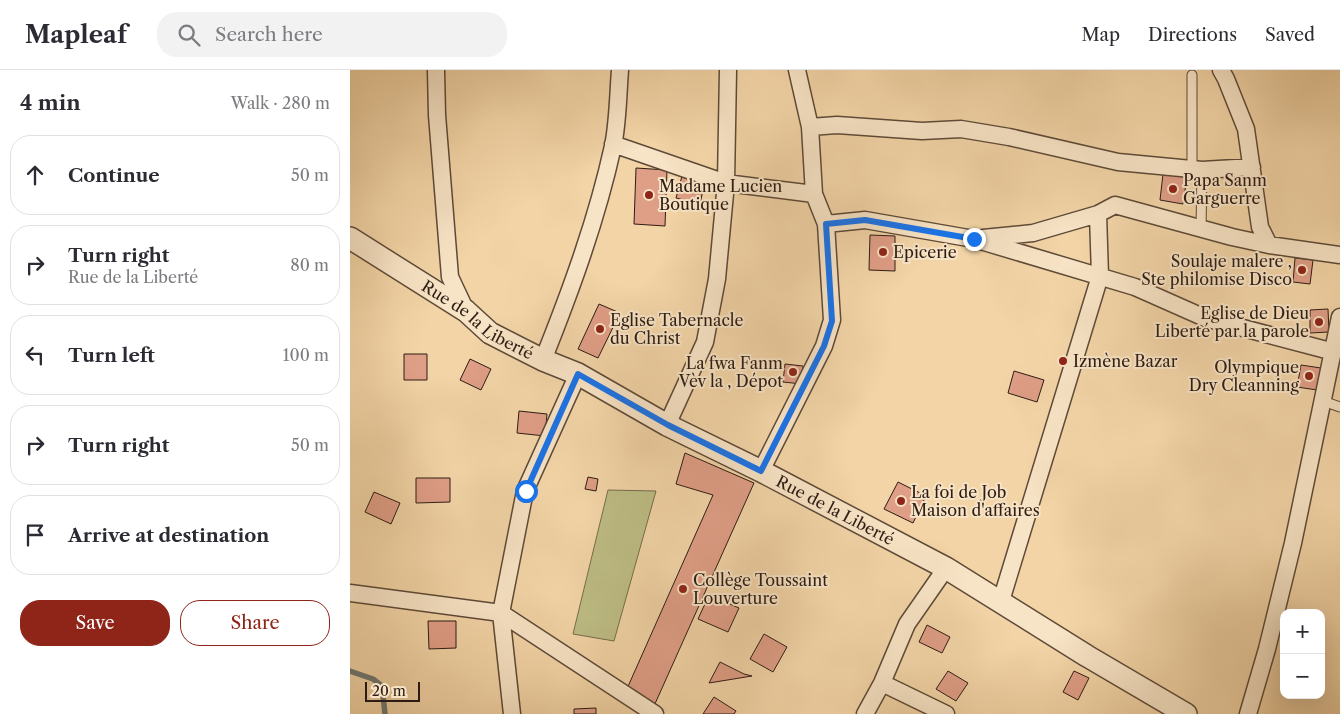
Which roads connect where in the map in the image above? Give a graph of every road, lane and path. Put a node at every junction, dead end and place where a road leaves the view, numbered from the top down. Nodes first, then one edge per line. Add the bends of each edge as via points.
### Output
1 (436, 70) edge
2 (620, 70) edge
3 (728, 70) edge
4 (797, 70) edge
5 (1221, 70) edge
6 (1192, 75) dead end
7 (810, 127) junction
8 (613, 144) junction
9 (1252, 167) junction
10 (1197, 170) junction
11 (726, 183) junction
12 (814, 194) junction
13 (1098, 214) junction
14 (826, 224) junction
15 (1201, 229) junction
16 (350, 238) edge
17 (974, 239) junction
18 (1269, 245) junction
19 (1340, 255) edge
20 (1100, 276) junction
21 (466, 311) junction
22 (1340, 317) edge
23 (1334, 352) junction
24 (542, 360) junction
25 (578, 374) junction
26 (1323, 401) junction
27 (1340, 407) edge
28 (668, 425) junction
29 (761, 471) junction
30 (946, 568) junction
31 (350, 593) edge
32 (1001, 601) junction
33 (501, 613) junction
34 (882, 684) junction
35 (512, 714) edge
36 (655, 714) edge
37 (865, 714) edge
38 (946, 714) edge
39 (1186, 714) edge
40 (1248, 714) edge

1 - 21 street via 450,277
2 - 8 street
3 - 11 street
4 - 7 street
5 - 9 street via 1246,129
6 - 10 lane
7 - 10 street via 837,124 922,131 961,129 1118,162
7 - 12 street
8 - 11 street
8 - 24 street via 591,229
9 - 10 street
9 - 18 street via 1260,227
10 - 15 lane
11 - 12 street
11 - 28 street via 716,278 705,342
12 - 14 street
13 - 15 street via 1115,205
13 - 17 street via 1032,233
13 - 20 street
14 - 17 street via 865,220
14 - 29 street via 832,321 824,346
15 - 18 street
16 - 21 street, Rue de la Liberté
17 - 20 street
18 - 19 street
20 - 23 street via 1135,287 1205,318
20 - 32 street
21 - 24 street, Rue de la Liberté via 490,333
22 - 23 street
23 - 26 street
24 - 25 street, Rue de la Liberté
25 - 28 street, Rue de la Liberté
25 - 33 street via 526,491
26 - 27 lane
26 - 40 street via 1293,543
28 - 29 street, Rue de la Liberté
29 - 30 street, Rue de la Liberté
30 - 32 street, Rue de la Liberté
30 - 34 street via 907,624
31 - 33 street
32 - 39 street, Rue de la Liberté
33 - 35 street
33 - 36 street
34 - 37 street
34 - 38 street

